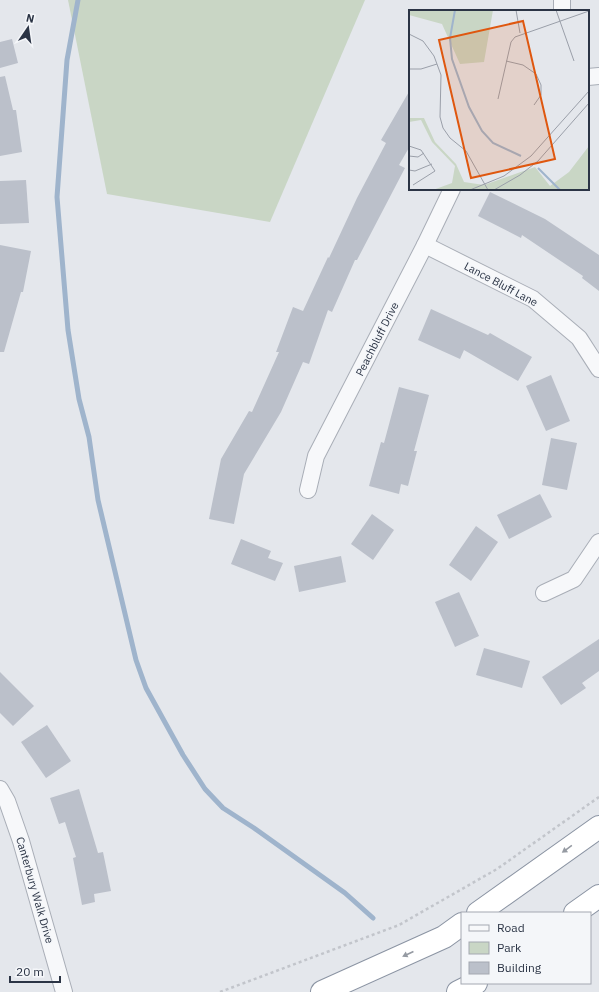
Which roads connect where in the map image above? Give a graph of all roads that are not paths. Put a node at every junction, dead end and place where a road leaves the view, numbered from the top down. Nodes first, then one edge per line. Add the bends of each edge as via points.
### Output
1 (599, 76) edge
2 (589, 77) edge
3 (452, 190) edge
4 (425, 245) junction
5 (599, 369) edge
6 (308, 490) dead end
7 (599, 542) edge
8 (544, 593) dead end
9 (0, 789) edge
10 (599, 827) edge
11 (599, 896) edge
12 (479, 912) edge
13 (576, 912) edge
14 (461, 925) edge
15 (474, 984) edge
16 (64, 992) edge
17 (322, 992) edge
18 (458, 992) edge

1 - 2 street
3 - 4 street, Peachbluff Drive
4 - 5 street, Lance Bluff Lane via 533,299 579,338
4 - 6 street, Peachbluff Drive via 316,456
7 - 8 street via 574,579
9 - 16 street, Canterbury Walk Drive via 21,841
10 -> 12 highway
11 - 13 highway
14 -> 17 highway via 444,937
15 - 18 highway

